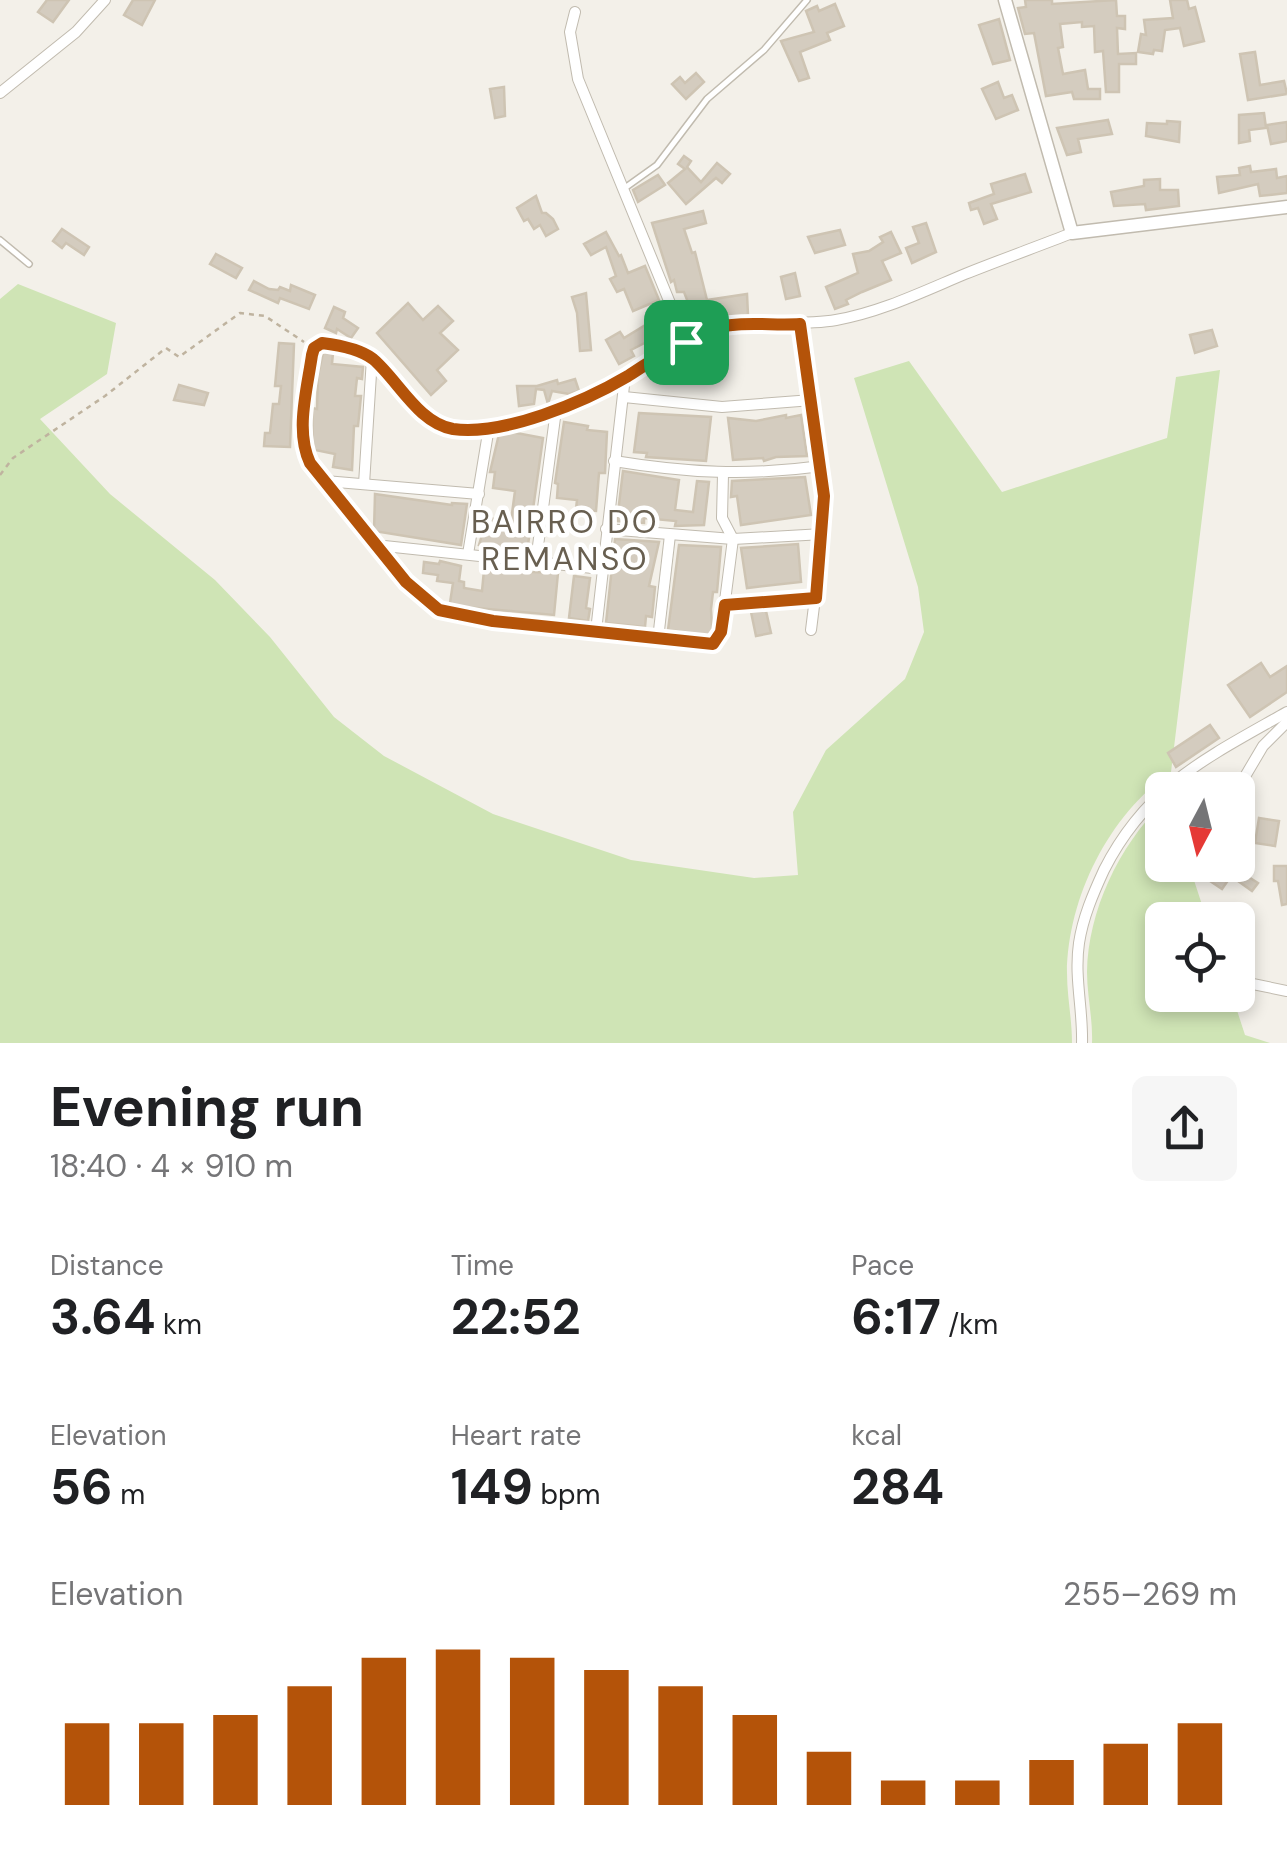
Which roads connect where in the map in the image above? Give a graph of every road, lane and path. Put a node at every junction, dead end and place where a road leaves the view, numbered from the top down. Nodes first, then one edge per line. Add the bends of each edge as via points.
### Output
1 (104, 0) edge
2 (806, 0) edge
3 (1005, 0) edge
4 (575, 12) dead end
5 (0, 92) edge
6 (622, 190) junction
7 (1287, 206) edge
8 (1072, 234) junction
9 (0, 240) edge
10 (28, 264) dead end
11 (800, 324) junction
12 (686, 342) junction
13 (314, 348) junction
14 (372, 358) junction
15 (625, 378) junction
16 (624, 397) junction
17 (812, 400) junction
18 (556, 410) junction
19 (489, 427) junction
20 (614, 461) junction
21 (822, 466) junction
22 (724, 474) junction
23 (0, 475) edge
24 (325, 482) junction
25 (364, 484) junction
26 (479, 494) junction
27 (606, 529) junction
28 (824, 534) junction
29 (670, 535) junction
30 (733, 539) junction
31 (374, 545) junction
32 (468, 554) junction
33 (536, 561) junction
34 (602, 569) junction
35 (816, 598) junction
36 (725, 605) junction
37 (811, 630) dead end
38 (596, 631) junction
39 (658, 639) junction
40 (1287, 712) edge
41 (1287, 722) edge
42 (1248, 772) edge
43 (1255, 984) edge
44 (1287, 991) edge
45 (1082, 1043) edge

1 - 5 street via 76,32
2 - 6 lane via 764,50 707,100 657,165
3 - 8 street
4 - 6 street via 570,32 578,79
6 - 12 street
7 - 8 street
8 - 11 street via 868,313
9 - 10 lane
11 - 12 street via 725,327
11 - 17 street
12 - 15 street
13 - 14 street via 328,344
13 - 23 path via 265,316 240,313 179,356 166,348 13,458
13 - 24 street via 302,435 310,463
14 - 19 street via 440,425
14 - 25 street
15 - 16 street
15 - 18 street
16 - 17 street via 722,407
16 - 20 street
17 - 21 street
18 - 19 street
18 - 33 street
19 - 26 street
20 - 22 street
20 - 27 street
21 - 22 street
21 - 28 street
22 - 30 street via 722,518
24 - 25 street
24 - 31 street
25 - 26 street
26 - 32 street
27 - 29 street
27 - 34 street
28 - 30 street
28 - 35 street
29 - 30 street
29 - 39 street
30 - 36 street
31 - 32 street
31 - 38 street via 439,610
32 - 33 street
33 - 34 street
34 - 38 street
35 - 36 street
35 - 37 street
36 - 39 street via 713,644
38 - 39 street
40 - 45 street via 1158,793 1119,841 1090,900 1079,942
41 - 42 street
43 - 44 street

